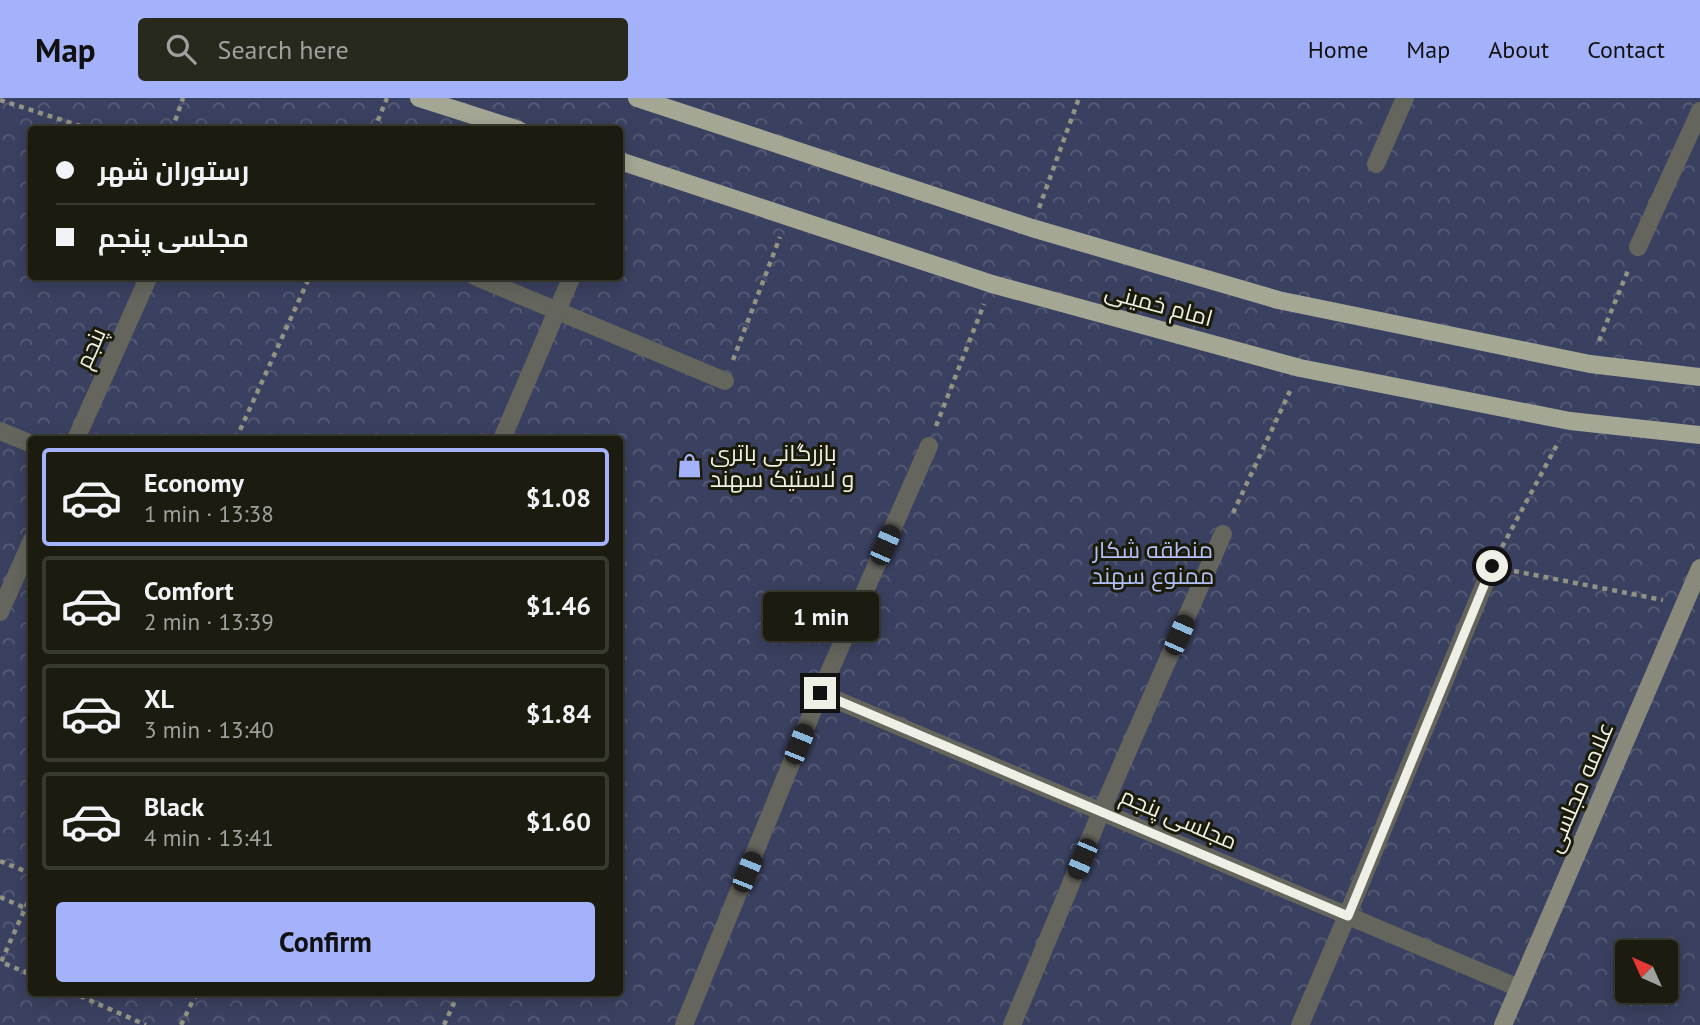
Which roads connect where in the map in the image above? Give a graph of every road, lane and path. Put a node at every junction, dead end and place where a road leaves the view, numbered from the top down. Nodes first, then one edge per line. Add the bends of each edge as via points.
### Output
1 (184, 98) edge
2 (387, 98) edge
3 (419, 98) edge
4 (1079, 98) edge
5 (1405, 98) edge
6 (642, 99) edge
7 (0, 100) edge
8 (1700, 111) edge
9 (81, 126) edge
10 (174, 126) edge
11 (376, 126) edge
12 (506, 126) edge
13 (623, 164) edge
14 (1376, 164) dead end
15 (788, 217) junction
16 (1032, 228) junction
17 (1638, 247) joint
18 (147, 280) edge
19 (308, 280) edge
20 (484, 280) edge
21 (570, 280) edge
22 (992, 284) junction
23 (557, 310) junction
24 (1590, 364) junction
25 (1300, 368) junction
26 (1700, 377) edge
27 (725, 381) joint
28 (1570, 421) junction
29 (0, 431) edge
30 (1700, 435) edge
31 (77, 436) edge
32 (237, 436) edge
33 (503, 436) edge
34 (28, 442) edge
35 (929, 446) joint
36 (1223, 534) joint
37 (28, 549) edge
38 (1492, 566) junction
39 (1700, 569) edge
40 (1685, 604) junction
41 (0, 611) edge
42 (820, 693) junction
43 (1101, 812) junction
44 (0, 861) edge
45 (28, 872) edge
46 (0, 897) edge
47 (28, 902) edge
48 (25, 908) junction
49 (1348, 916) junction
50 (0, 963) edge
51 (28, 974) edge
52 (1519, 988) junction
53 (80, 996) edge
54 (195, 996) edge
55 (457, 996) edge
56 (146, 1025) edge
57 (181, 1025) edge
58 (444, 1025) edge
59 (684, 1025) edge
60 (1012, 1025) edge
61 (1300, 1025) edge
62 (1503, 1025) edge

1 - 10 path
2 - 11 path
3 - 12 main road
4 - 16 path
5 - 14 street
6 - 16 main road, امام خمینی
7 - 9 path
8 - 17 street
13 - 15 main road, امام خمینی
15 - 22 main road, امام خمینی
15 - 27 path
16 - 24 main road, امام خمینی via 1278,300
17 - 24 path
18 - 31 street, پنجم
19 - 32 path
20 - 23 street
21 - 23 street
22 - 25 main road, امام خمینی
22 - 35 path
23 - 27 street
23 - 33 street
24 - 26 main road, امام خمینی
25 - 28 main road, امام خمینی
25 - 36 path
28 - 30 main road, امام خمینی
28 - 38 path
29 - 34 street
35 - 42 street
36 - 43 street
37 - 41 street
38 - 40 path
38 - 49 street
39 - 40 street, علامه مجلسی
40 - 52 street, علامه مجلسی
42 - 43 street, مجلسی پنجم
42 - 59 street
43 - 49 street, مجلسی پنجم
43 - 60 street
44 - 45 path
46 - 48 path
47 - 48 path
48 - 50 path
49 - 52 street, مجلسی پنجم
49 - 61 street
50 - 51 path
52 - 62 street, علامه مجلسی
53 - 56 path
54 - 57 path
55 - 58 path

